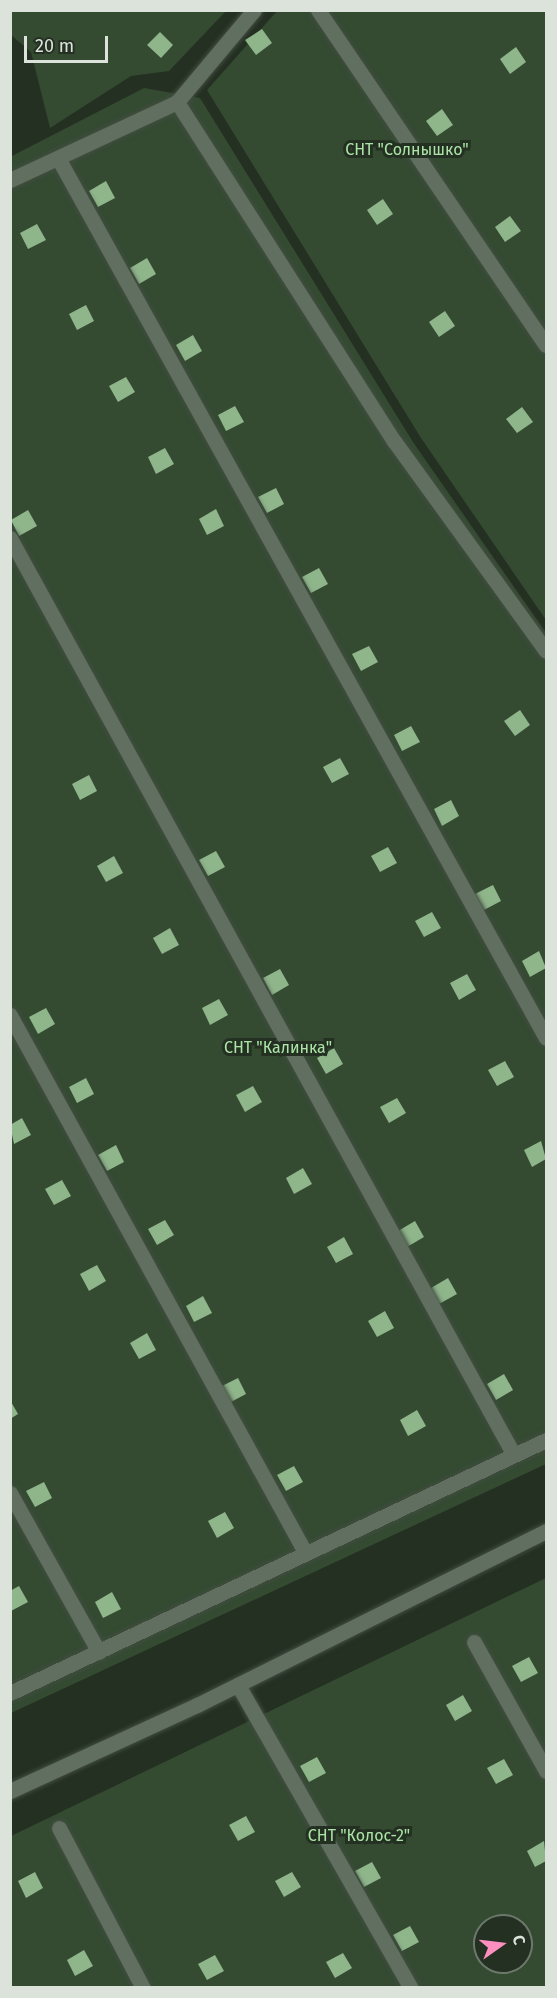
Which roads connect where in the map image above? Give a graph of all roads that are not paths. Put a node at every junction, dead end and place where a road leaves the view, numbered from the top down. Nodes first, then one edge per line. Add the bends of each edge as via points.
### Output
1 (254, 10) edge
2 (318, 10) edge
3 (177, 102) junction
4 (58, 158) junction
5 (10, 180) edge
6 (546, 345) edge
7 (10, 538) edge
8 (546, 651) edge
9 (10, 1015) edge
10 (546, 1038) edge
11 (546, 1440) edge
12 (514, 1455) junction
13 (10, 1493) edge
14 (546, 1532) edge
15 (305, 1552) junction
16 (474, 1642) dead end
17 (99, 1652) junction
18 (238, 1685) junction
19 (10, 1694) edge
20 (546, 1771) edge
21 (10, 1791) edge
22 (59, 1828) dead end
23 (143, 1988) edge
24 (411, 1988) edge

1 - 3 street
2 - 6 street
3 - 4 street
3 - 8 street via 394,441
4 - 5 street
4 - 10 street
7 - 12 street
9 - 15 street
11 - 12 street
12 - 15 street
13 - 17 street
14 - 18 street
15 - 17 street
16 - 20 street
17 - 19 street
18 - 21 street
18 - 24 street
22 - 23 street

